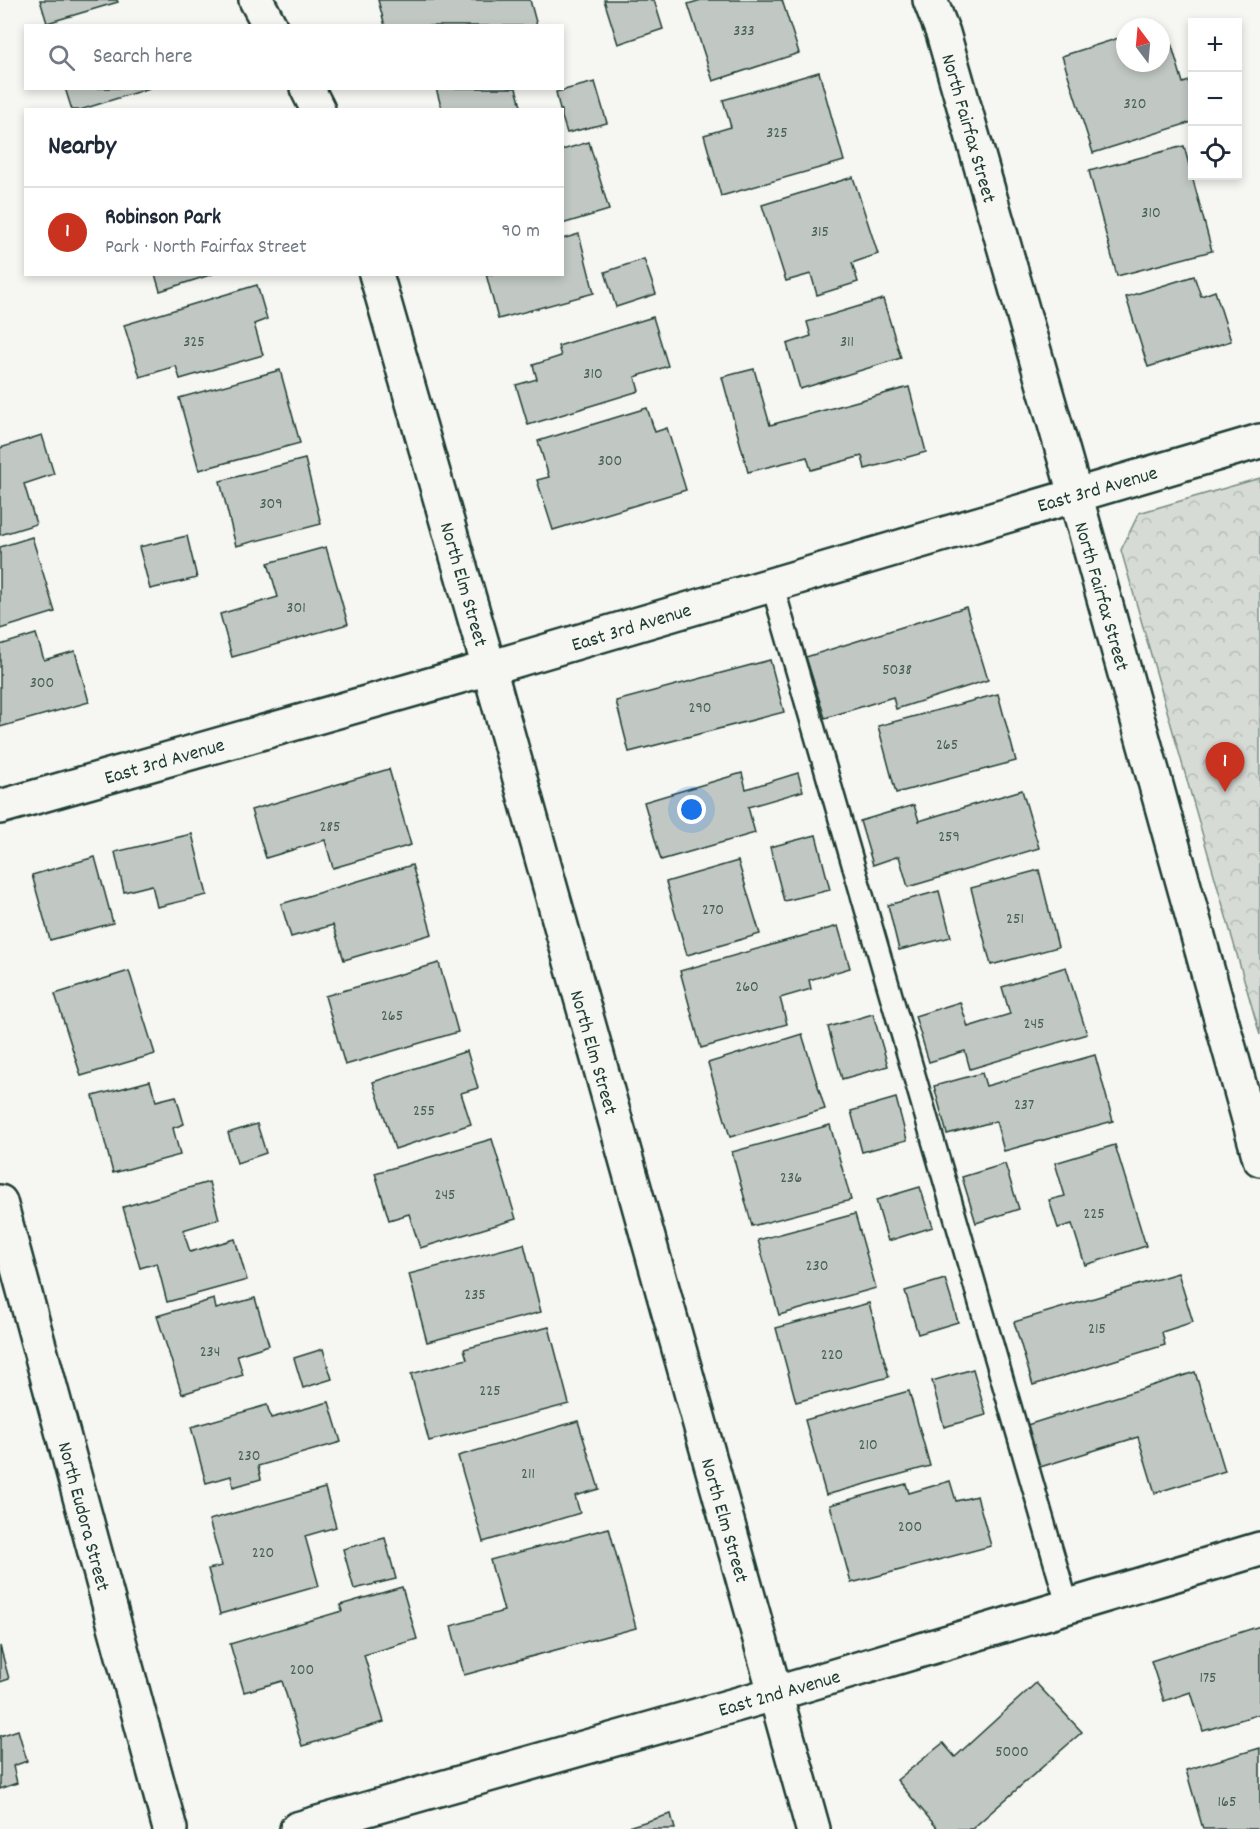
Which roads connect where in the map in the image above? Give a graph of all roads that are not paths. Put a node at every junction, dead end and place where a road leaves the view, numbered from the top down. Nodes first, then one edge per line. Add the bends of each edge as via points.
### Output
1 (256, 0) edge
2 (930, 0) edge
3 (269, 24) edge
4 (308, 90) edge
5 (317, 108) edge
6 (377, 276) edge
7 (1260, 441) edge
8 (1075, 494) junction
9 (772, 584) junction
10 (489, 668) junction
11 (0, 807) edge
12 (1260, 1159) edge
13 (0, 1202) edge
14 (1260, 1549) edge
15 (1068, 1606) junction
16 (774, 1694) junction
17 (170, 1829) edge
18 (297, 1829) edge
19 (813, 1829) edge

1 - 3 street
2 - 8 street, North Fairfax Street via 944,33
4 - 5 street
6 - 10 street, North Elm Street
7 - 8 street, East 3rd Avenue
8 - 9 street, East 3rd Avenue
8 - 12 street, North Fairfax Street
9 - 10 street, East 3rd Avenue
9 - 15 lane
10 - 11 street, East 3rd Avenue
10 - 16 street, North Elm Street
13 - 17 street, North Eudora Street
14 - 15 street, East 2nd Avenue
15 - 16 street, East 2nd Avenue
16 - 18 street, East 2nd Avenue
16 - 19 street, North Elm Street

